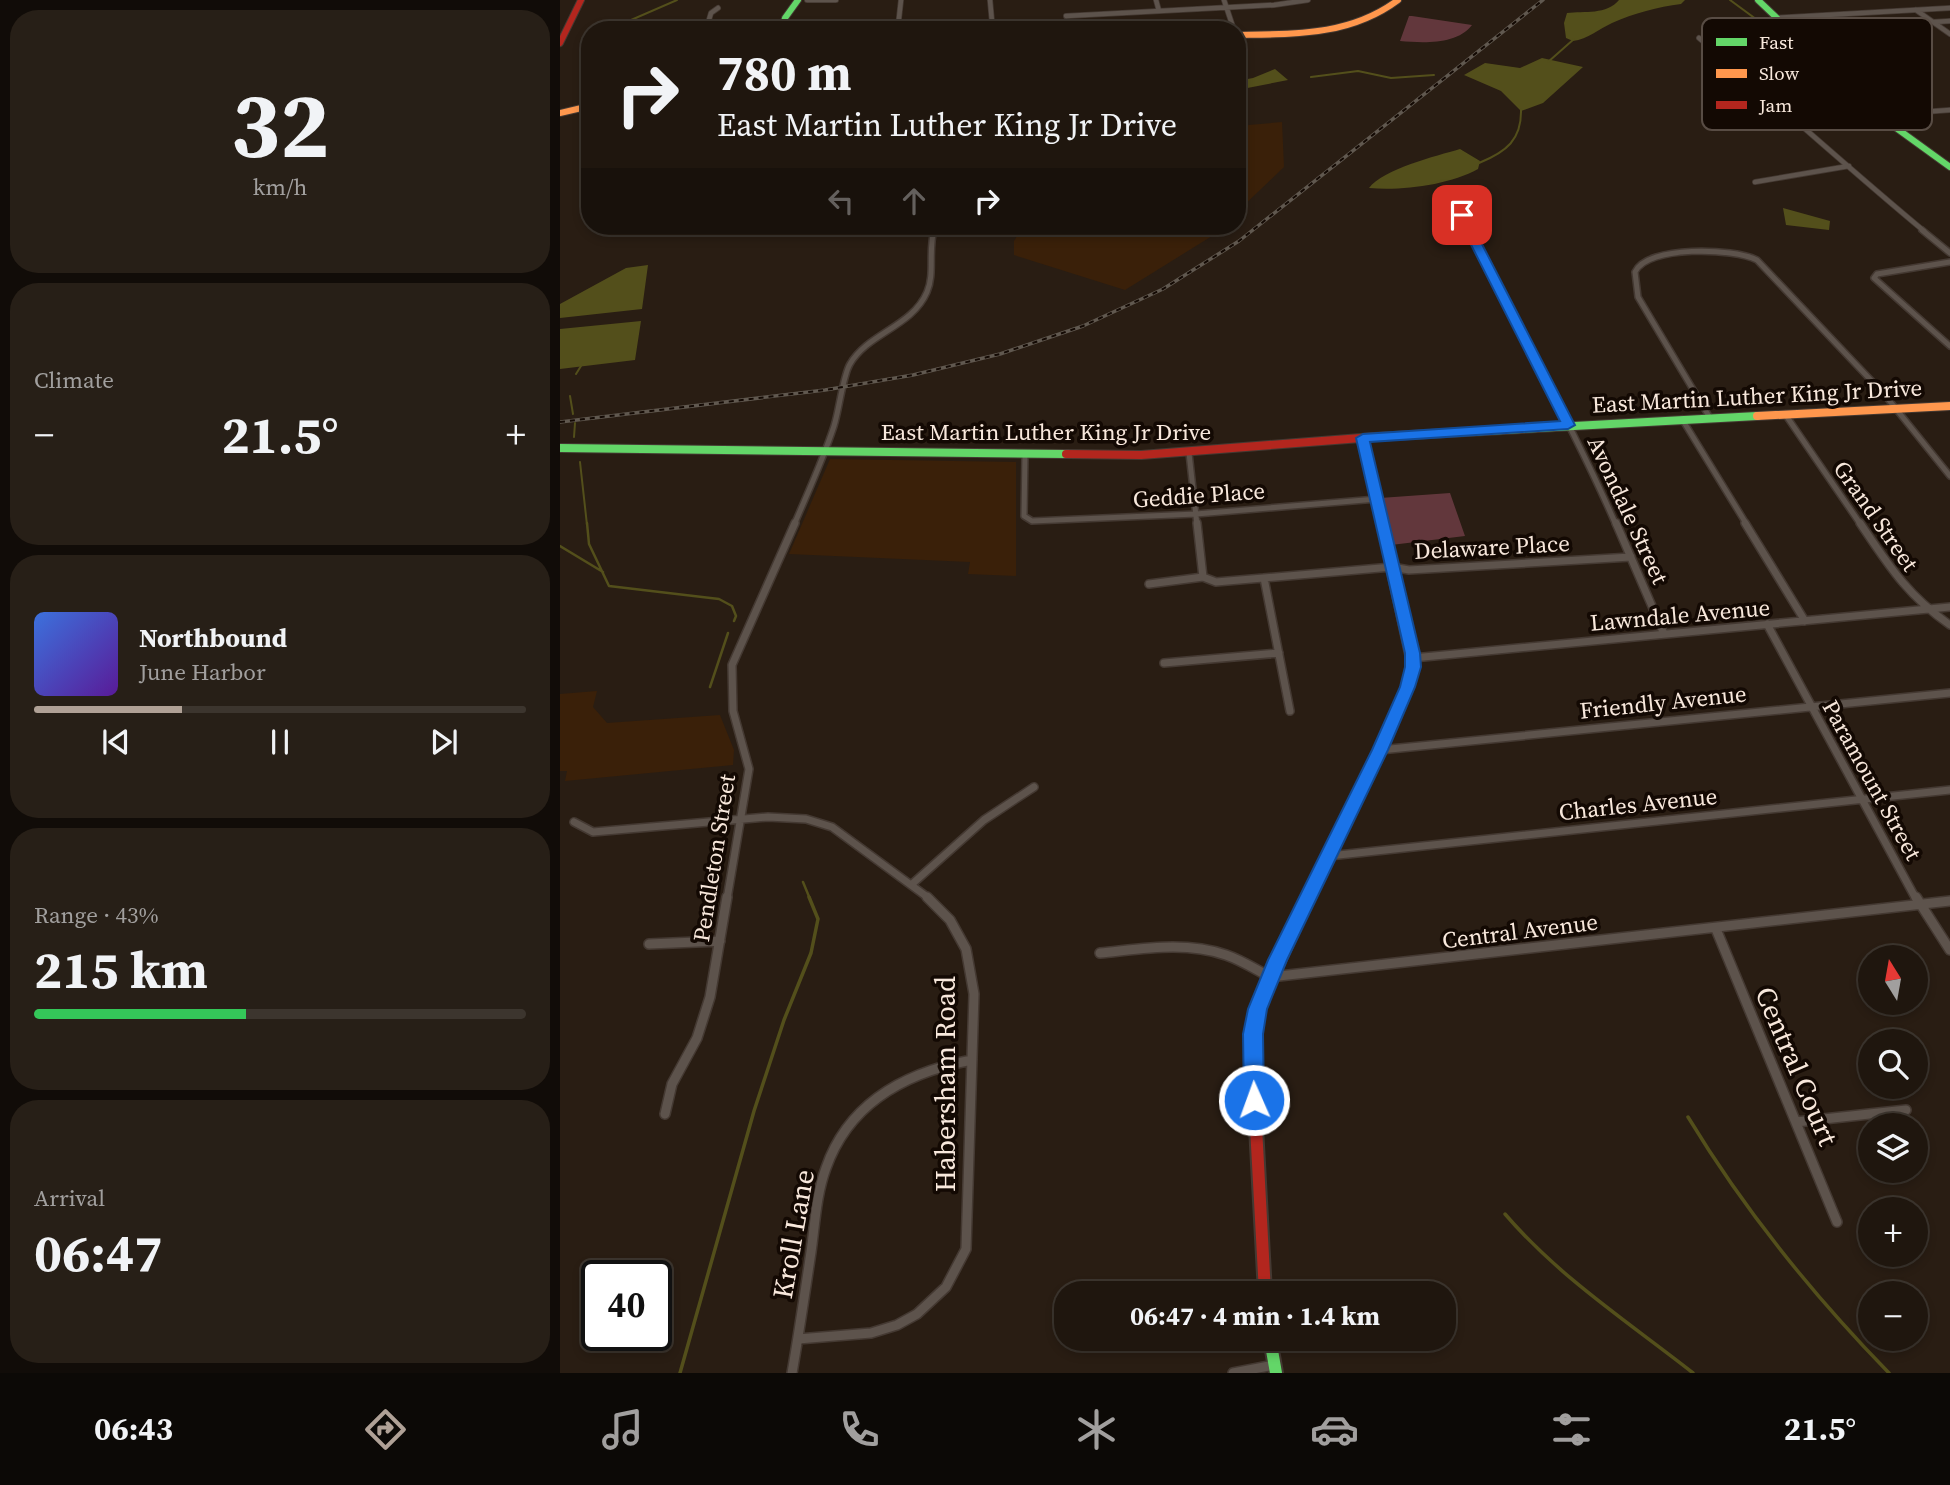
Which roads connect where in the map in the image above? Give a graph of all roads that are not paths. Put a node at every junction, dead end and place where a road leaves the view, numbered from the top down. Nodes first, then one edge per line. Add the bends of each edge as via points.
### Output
1 (581, 0) edge
2 (798, 0) edge
3 (807, 0) edge
4 (836, 0) edge
5 (901, 0) edge
6 (990, 0) edge
7 (1156, 0) edge
8 (1224, 0) edge
9 (1308, 0) edge
10 (1398, 0) edge
11 (1758, 0) edge
12 (718, 8) dead end
13 (1227, 8) junction
14 (1950, 8) edge
15 (1916, 10) junction
16 (1159, 11) junction
17 (1066, 16) dead end
18 (1775, 18) joint
19 (1927, 18) edge
20 (709, 21) edge
21 (784, 21) edge
22 (899, 21) edge
23 (992, 21) edge
24 (1231, 21) edge
25 (1950, 21) edge
26 (1933, 22) joint
27 (1950, 34) edge
28 (1246, 35) edge
29 (1699, 38) dead end
30 (1702, 41) edge
31 (560, 43) edge
32 (581, 108) edge
33 (1950, 110) edge
34 (1932, 112) edge
35 (560, 113) edge
36 (1809, 130) edge
37 (1899, 130) edge
38 (1849, 166) junction
39 (1950, 167) edge
40 (1755, 181) dead end
41 (1462, 215) dead end
42 (932, 235) edge
43 (1950, 253) edge
44 (1950, 262) edge
45 (1950, 346) edge
46 (1950, 407) edge
47 (1897, 409) junction
48 (1785, 414) junction
49 (1710, 418) junction
50 (1682, 419) junction
51 (1568, 425) junction
52 (1363, 438) junction
53 (560, 448) edge
54 (826, 452) junction
55 (1189, 453) junction
56 (1026, 454) junction
57 (1950, 476) edge
58 (1377, 499) junction
59 (1196, 514) junction
60 (1631, 557) junction
61 (1392, 567) junction
62 (1203, 577) junction
63 (1264, 578) junction
64 (1149, 584) dead end
65 (1950, 607) edge
66 (1927, 609) junction
67 (1805, 621) junction
68 (1767, 624) junction
69 (1950, 625) edge
70 (1664, 634) junction
71 (1279, 653) junction
72 (1413, 658) junction
73 (1164, 663) dead end
74 (1950, 693) edge
75 (1810, 707) junction
76 (1290, 711) dead end
77 (1380, 750) junction
78 (1034, 787) dead end
79 (1950, 790) edge
80 (1861, 799) junction
81 (741, 820) junction
82 (574, 822) dead end
83 (1329, 856) junction
84 (911, 886) junction
85 (1950, 901) edge
86 (1920, 905) junction
87 (1716, 929) junction
88 (720, 941) junction
89 (649, 944) dead end
90 (1950, 950) edge
91 (1100, 953) dead end
92 (1270, 978) junction
93 (972, 1060) junction
94 (1906, 1110) dead end
95 (665, 1114) dead end
96 (1796, 1122) junction
97 (1837, 1222) dead end
98 (1264, 1281) edge
99 (798, 1339) junction
100 (1272, 1351) edge
101 (1275, 1369) edge
102 (792, 1373) edge
103 (1233, 1373) edge

1 - 31 main road
2 - 21 main road
3 - 4 street
5 - 22 street
6 - 23 street
7 - 16 street
8 - 13 street
9 - 13 street
10 - 28 main road via 1381,14 1344,26
11 - 18 main road
12 - 20 street
13 - 16 street
13 - 24 street
14 - 15 street
15 - 18 street
15 - 19 street
16 - 17 street
25 - 26 street
26 - 27 street
29 - 30 street
32 - 35 main road
33 - 34 street
36 - 38 street
37 - 39 main road
38 - 40 street
38 - 43 street
41 - 51 street, Avondale Street
42 - 54 street, Pendleton Street via 931,281 926,295 908,318 849,365
44 - 45 street via 1874,278
46 - 47 main road, East Martin Luther King Jr Drive
47 - 48 main road, East Martin Luther King Jr Drive
47 - 49 street via 1757,260 1724,251 1645,259 1635,275 1638,297
47 - 57 street
48 - 49 main road, East Martin Luther King Jr Drive
48 - 66 street, Grand Street via 1902,584
49 - 50 main road, East Martin Luther King Jr Drive
50 - 51 main road, East Martin Luther King Jr Drive
50 - 67 street
51 - 52 main road, East Martin Luther King Jr Drive
51 - 60 street, Avondale Street
52 - 55 main road, East Martin Luther King Jr Drive
52 - 58 main road
53 - 54 main road, East Martin Luther King Jr Drive
54 - 56 main road, East Martin Luther King Jr Drive
54 - 81 street, Pendleton Street via 732,665 733,711 749,769
55 - 56 main road, East Martin Luther King Jr Drive
55 - 59 street
56 - 59 street, Geddie Place via 1024,516 1037,522
58 - 59 street, Geddie Place
58 - 61 main road
59 - 62 street
60 - 61 street, Delaware Place via 1436,569
60 - 70 street, Avondale Street
61 - 63 street, Delaware Place
61 - 72 main road
62 - 63 street, Delaware Place via 1216,582
62 - 64 street, Delaware Place
63 - 71 street
65 - 66 street, Lawndale Avenue
66 - 67 street, Lawndale Avenue
66 - 69 street, Grand Street
67 - 68 street, Lawndale Avenue
68 - 70 street, Lawndale Avenue
68 - 75 street, Paramount Street
70 - 72 street, Lawndale Avenue
71 - 73 street
71 - 76 street
72 - 77 main road via 1408,687
74 - 75 street, Friendly Avenue
75 - 77 street, Friendly Avenue
75 - 80 street, Paramount Street
77 - 83 main road
78 - 84 street via 984,819
79 - 80 street, Charles Avenue
80 - 83 street, Charles Avenue
80 - 86 street, Paramount Street
81 - 82 street, Habersham Road via 593,831
81 - 84 street, Habersham Road via 806,819 832,827
81 - 88 street, Pendleton Street
83 - 92 main road
84 - 93 street, Habersham Road via 950,920 966,949 974,993
85 - 86 street, Central Avenue
86 - 87 street, Central Avenue
86 - 90 street, Paramount Street
87 - 92 street, Central Avenue
87 - 96 street, Central Court
88 - 89 street
88 - 95 street, Pendleton Street via 704,1018 672,1084
91 - 92 street via 1181,946 1207,949
92 - 98 main road via 1257,1009 1252,1053
93 - 99 street, Kroll Lane via 932,1067 896,1083 867,1104 842,1133 825,1170
93 - 99 street, Habersham Road via 966,1249 957,1270 933,1301 897,1325 871,1333
94 - 96 street
96 - 97 street, Central Court
99 - 102 street, Kroll Lane
100 - 101 main road
101 - 103 street

